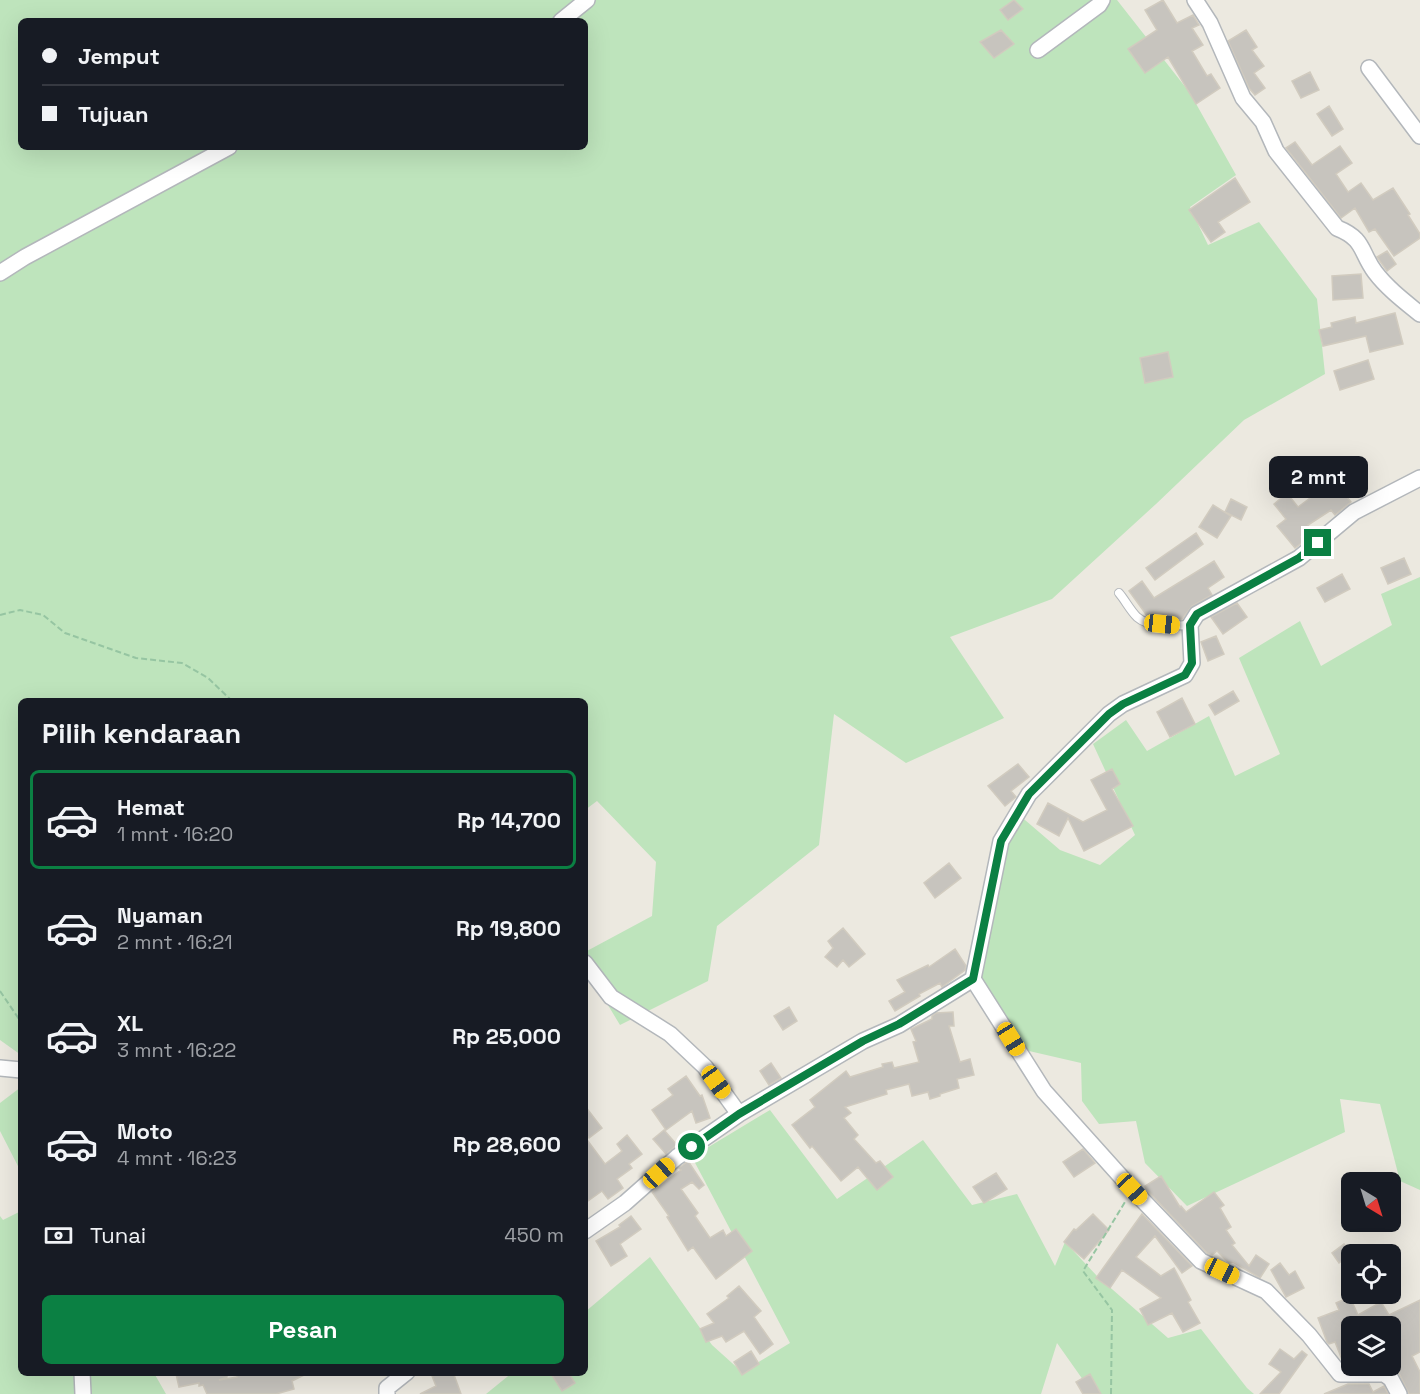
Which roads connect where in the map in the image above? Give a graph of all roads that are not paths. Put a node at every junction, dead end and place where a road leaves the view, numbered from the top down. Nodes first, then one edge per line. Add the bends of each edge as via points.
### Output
1 (587, 0) edge
2 (1102, 0) edge
3 (1195, 0) edge
4 (565, 18) edge
5 (1038, 50) dead end
6 (1369, 68) dead end
7 (1420, 136) edge
8 (223, 150) edge
9 (0, 273) edge
10 (1420, 314) edge
11 (1420, 477) edge
12 (1119, 593) dead end
13 (1190, 625) junction
14 (588, 967) edge
15 (973, 979) junction
16 (0, 1068) edge
17 (18, 1070) edge
18 (739, 1114) junction
19 (588, 1229) edge
20 (82, 1376) edge
21 (401, 1376) edge
22 (83, 1394) edge
23 (387, 1394) edge
24 (1399, 1394) edge

1 - 4 street
2 - 5 street
3 - 10 street via 1210,23 1243,98 1263,122 1276,151 1337,228 1351,233 1374,272
6 - 7 street
8 - 9 street
11 - 13 street via 1354,512 1299,558 1197,614
12 - 13 lane via 1145,623
13 - 15 street via 1192,663 1185,675 1109,714 1029,794 1001,841
14 - 18 street via 611,997 670,1034 705,1066
15 - 18 street
15 - 24 street via 1044,1091 1201,1261 1266,1291 1340,1374 1384,1374
16 - 17 street
18 - 19 street via 677,1157 625,1203
20 - 22 street
21 - 23 street via 387,1388

